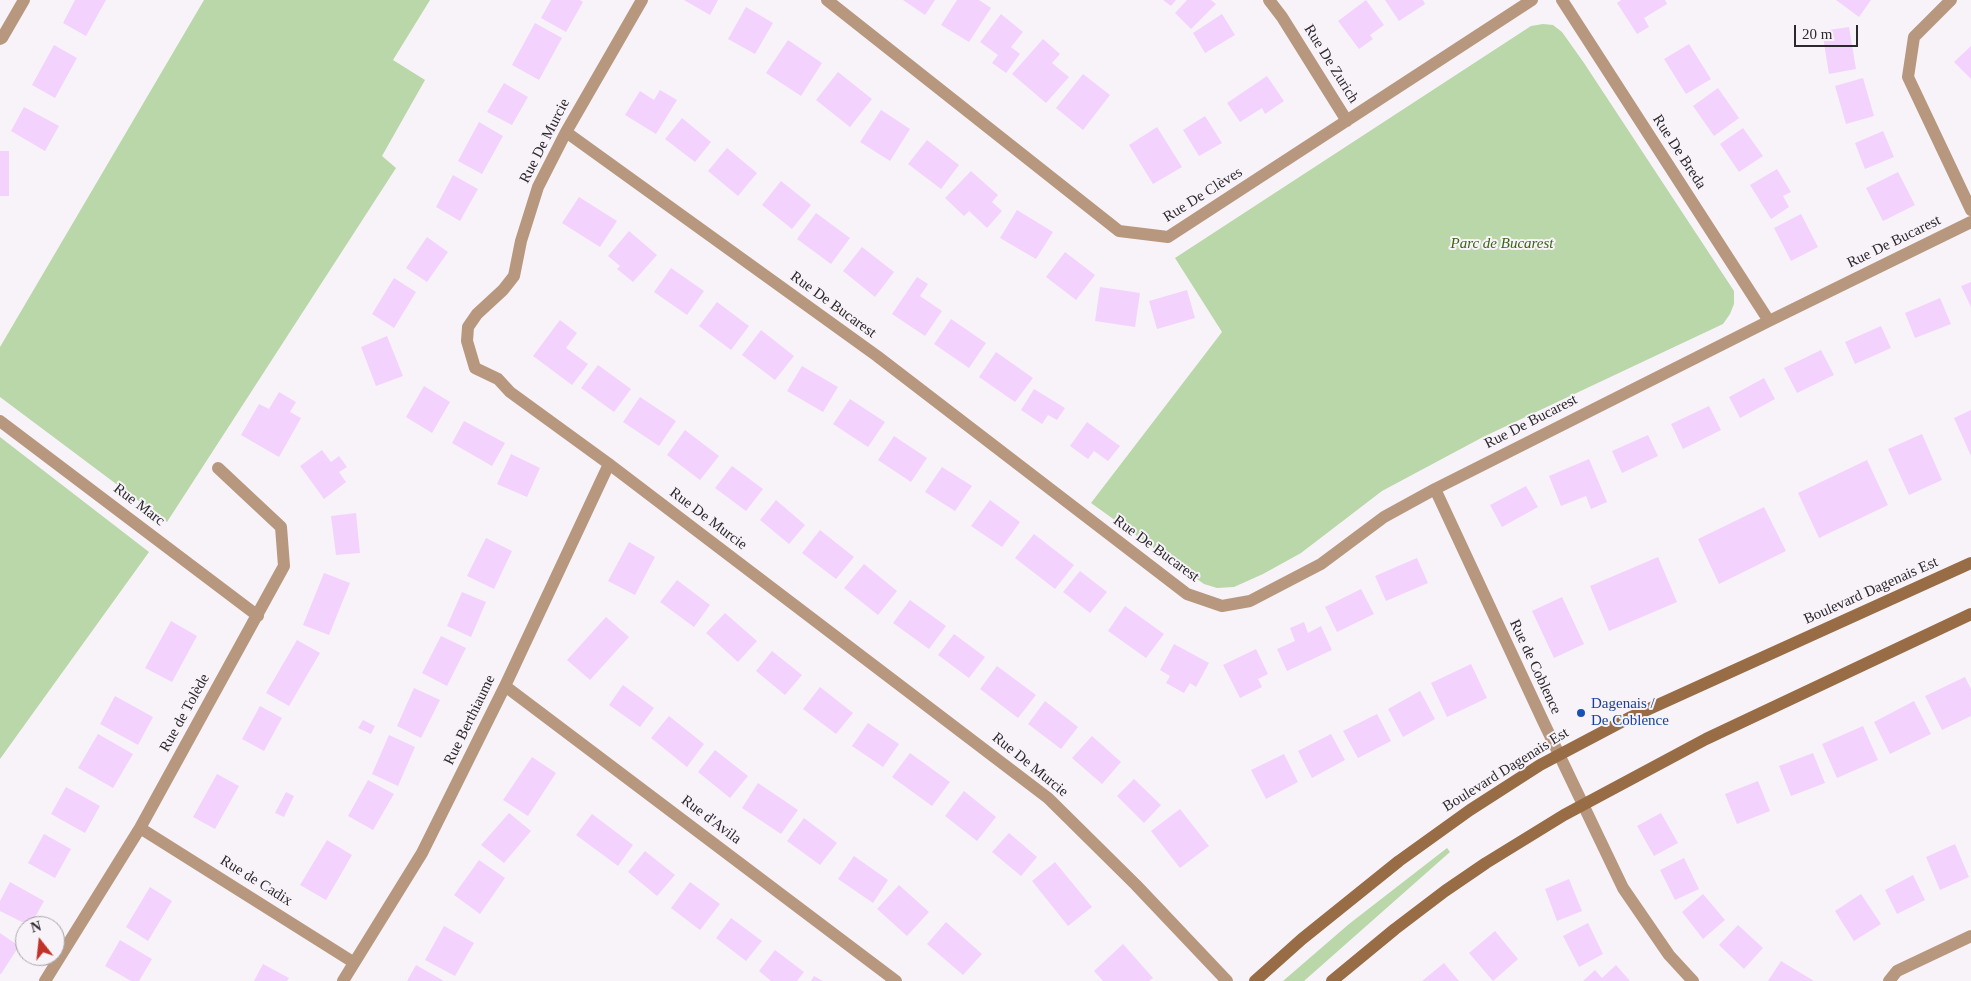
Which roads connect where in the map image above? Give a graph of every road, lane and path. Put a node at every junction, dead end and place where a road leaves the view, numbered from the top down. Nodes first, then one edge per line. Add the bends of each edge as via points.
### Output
1 (24, 0) edge
2 (642, 0) edge
3 (827, 0) edge
4 (1269, 0) edge
5 (1532, 0) edge
6 (1562, 0) edge
7 (1951, 0) edge
8 (0, 39) edge
9 (1347, 121) junction
10 (566, 132) junction
11 (1971, 210) edge
12 (1971, 222) edge
13 (1769, 321) junction
14 (0, 421) edge
15 (609, 464) junction
16 (218, 468) dead end
17 (1434, 489) junction
18 (1971, 563) edge
19 (1971, 614) edge
20 (258, 616) junction
21 (506, 686) junction
22 (1558, 754) junction
23 (1582, 805) junction
24 (140, 828) junction
25 (1971, 936) edge
26 (353, 962) junction
27 (45, 981) edge
28 (343, 981) edge
29 (896, 981) edge
30 (1227, 981) edge
31 (1255, 981) edge
32 (1332, 981) edge
33 (1693, 981) edge
34 (1889, 981) edge

1 - 8 street
2 - 10 street, Rue De Murcie
3 - 9 street, Rue De Clèves via 1119,231 1168,237
4 - 9 street, Rue De Zurich
5 - 9 street, Rue De Clèves
6 - 13 street, Rue De Breda
7 - 11 street via 1914,37 1908,77
10 - 15 street, Rue De Murcie via 538,187 514,276 477,314 468,328 468,341 475,368 498,379 510,392
10 - 17 street, Rue De Bucarest via 877,356 1187,594 1222,606 1250,601 1321,564 1384,517
12 - 13 street, Rue De Bucarest
13 - 17 street, Rue De Bucarest
14 - 20 street, Rue Marc
15 - 21 street, Rue Berthiaume
15 - 30 street, Rue De Murcie via 1048,798
16 - 20 street, Rue de Tolède via 281,527 284,566
17 - 22 street, Rue de Coblence
18 - 22 main road, Boulevard Dagenais Est via 1629,718
19 - 23 main road via 1706,739
20 - 24 street, Rue de Tolède
21 - 26 street, Rue Berthiaume via 422,853
21 - 29 street, Rue d'Avila
22 - 23 street, Rue de Coblence
22 - 31 main road, Boulevard Dagenais Est via 1470,810 1399,861
23 - 32 main road via 1444,891
23 - 33 street, Rue de Coblence via 1623,888 1669,956
24 - 26 street, Rue de Cadix
24 - 27 street, Rue de Tolède
25 - 34 street via 1897,971
26 - 28 street, Rue Berthiaume

